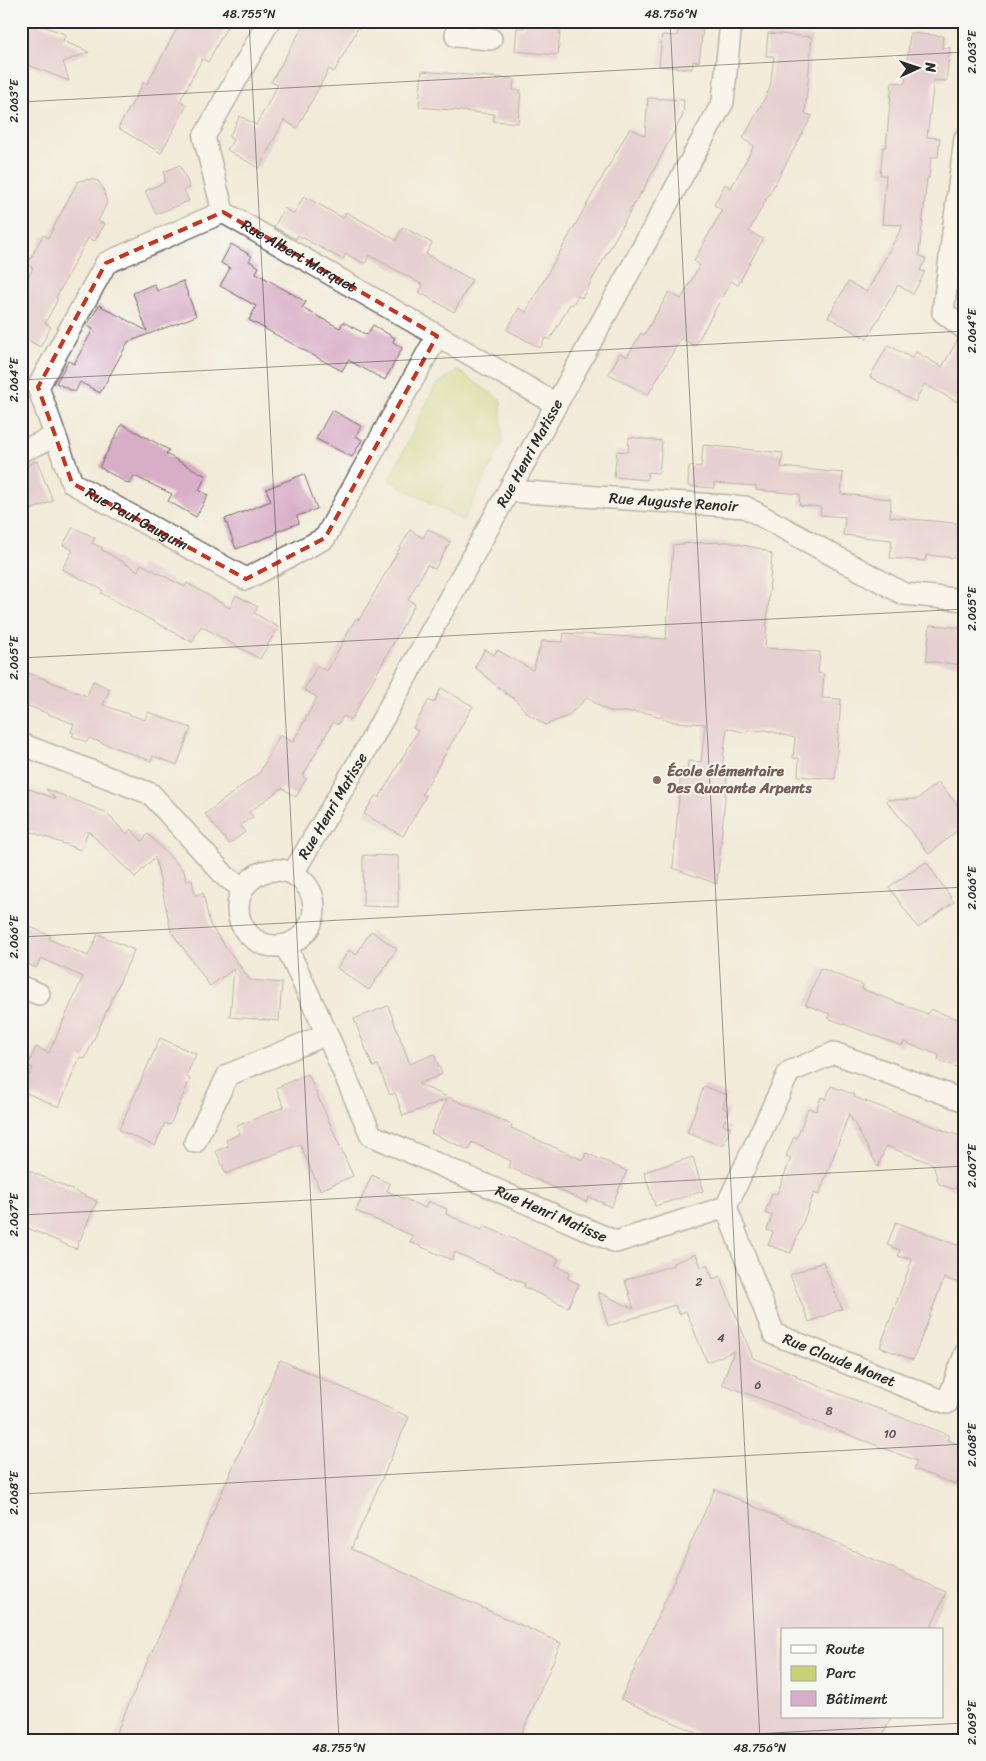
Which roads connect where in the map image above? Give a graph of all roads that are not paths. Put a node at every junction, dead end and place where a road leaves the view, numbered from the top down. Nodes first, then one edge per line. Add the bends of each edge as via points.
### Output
1 (270, 21) edge
2 (458, 21) edge
3 (731, 21) edge
4 (491, 39) dead end
5 (965, 138) edge
6 (222, 212) junction
7 (965, 329) edge
8 (437, 336) junction
9 (556, 404) junction
10 (55, 437) junction
11 (21, 451) edge
12 (510, 491) junction
13 (965, 600) edge
14 (21, 744) edge
15 (293, 873) junction
16 (243, 888) junction
17 (286, 946) junction
18 (327, 1034) junction
19 (965, 1101) edge
20 (195, 1142) dead end
21 (726, 1207) junction
22 (965, 1354) edge
23 (956, 1408) edge

1 - 6 street, Rue Albert Marquet via 204,137
2 - 4 street via 456,36
3 - 9 street, Rue Henri Matisse via 723,102
5 - 7 street via 943,312
6 - 8 street, Rue Albert Marquet
6 - 10 street, Rue Paul Gauguin via 106,263 38,387
8 - 9 street, Rue Albert Marquet
8 - 10 street, Rue Paul Gauguin via 325,538 246,579 72,484
9 - 12 street, Rue Henri Matisse
10 - 11 street
12 - 13 street, Rue Auguste Renoir via 744,508 904,594
12 - 15 street, Rue Henri Matisse
14 - 16 street via 151,794 226,876
15 - 16 street via 279,869 265,871
15 - 17 street via 312,893 314,920 307,932
16 - 17 street via 238,903 239,918 246,932 257,942 271,947
17 - 18 street, Rue Henri Matisse
18 - 20 street via 228,1075
18 - 21 street, Rue Henri Matisse via 371,1135 616,1242
19 - 21 street via 834,1053 789,1072
21 - 23 street, Rue Claude Monet via 774,1334
22 - 23 street, Rue Claude Monet

